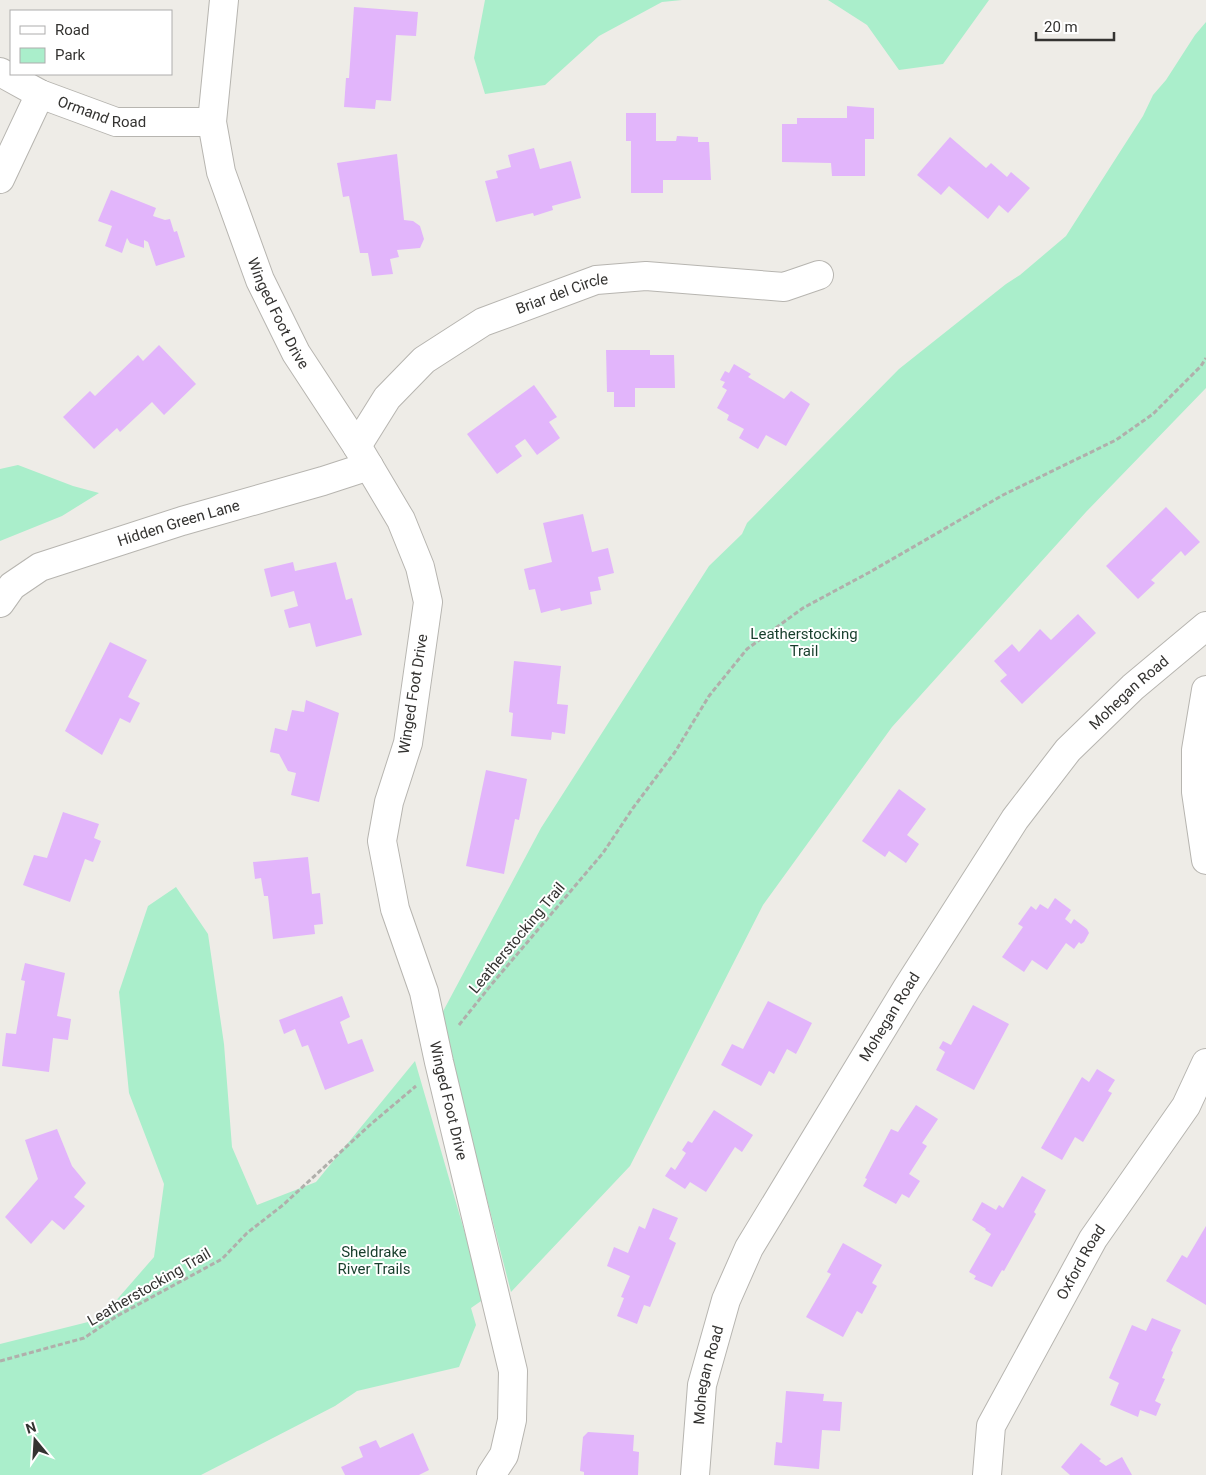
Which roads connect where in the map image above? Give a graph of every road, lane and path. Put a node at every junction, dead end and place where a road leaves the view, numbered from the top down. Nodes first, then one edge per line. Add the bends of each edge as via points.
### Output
1 (224, 0) edge
2 (0, 72) edge
3 (40, 94) junction
4 (212, 122) junction
5 (0, 179) edge
6 (819, 275) dead end
7 (1206, 358) edge
8 (363, 456) junction
9 (0, 603) edge
10 (1206, 626) edge
11 (1206, 690) edge
12 (1206, 860) edge
13 (457, 1028) dead end
14 (1206, 1063) edge
15 (418, 1084) dead end
16 (0, 1362) edge
17 (491, 1475) edge
18 (695, 1475) edge
19 (987, 1475) edge

1 - 4 street, Winged Foot Drive
2 - 3 street, Ormand Road
3 - 4 street, Ormand Road via 116,122
3 - 5 street
4 - 8 street, Winged Foot Drive via 221,172 260,280 296,353
6 - 8 street, Briar del Circle via 784,287 646,276 596,280 483,322 424,360 388,398
7 - 13 path, Leatherstocking Trail via 1153,414 1116,440 1003,495 803,608 747,649 709,696 603,853
8 - 9 street, Hidden Green Lane via 323,481 182,521 40,567 12,586
8 - 17 street, Winged Foot Drive via 401,520 420,567 428,602 408,743 388,802 382,841 395,909 424,992 513,1371 512,1420 504,1455
10 - 18 street, Mohegan Road via 1133,687 1068,750 1015,819 907,988 754,1240 726,1300 702,1385
11 - 12 street via 1196,750 1196,792
14 - 19 street, Oxford Road via 1186,1106 1093,1239 991,1426
15 - 16 path, Leatherstocking Trail via 222,1259 117,1316 84,1338

